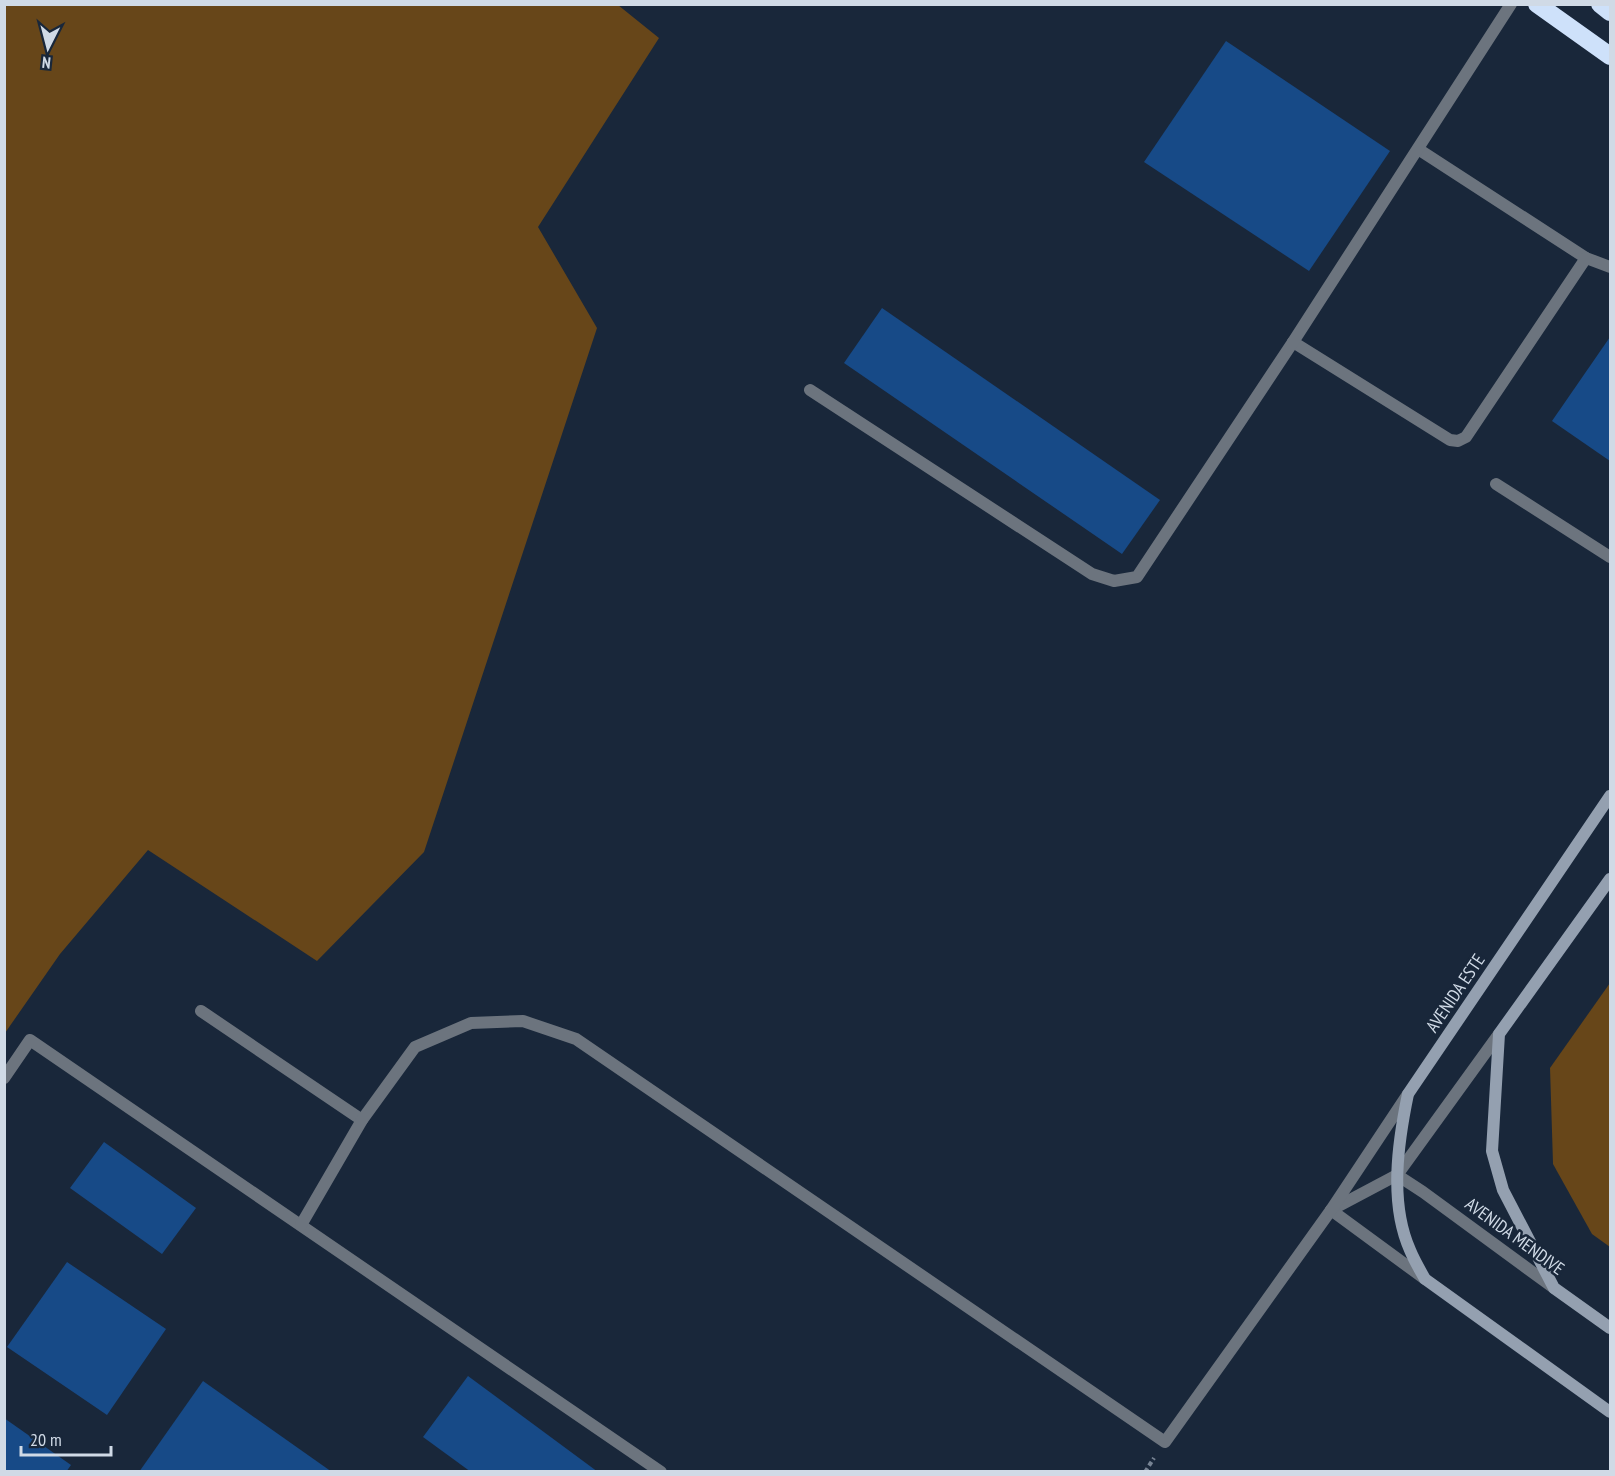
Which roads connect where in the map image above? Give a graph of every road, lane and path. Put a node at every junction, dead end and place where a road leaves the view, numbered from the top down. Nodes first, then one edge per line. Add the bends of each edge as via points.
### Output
1 (1511, 4) edge
2 (1537, 4) edge
3 (1600, 4) edge
4 (1611, 12) edge
5 (1611, 56) edge
6 (1418, 148) junction
7 (1586, 258) junction
8 (1611, 267) edge
9 (1293, 342) junction
10 (810, 390) dead end
11 (1496, 484) dead end
12 (1611, 558) edge
13 (1611, 796) edge
14 (1611, 879) edge
15 (201, 1011) dead end
16 (1499, 1034) junction
17 (4, 1077) edge
18 (1408, 1094) junction
19 (362, 1120) junction
20 (1397, 1175) junction
21 (1331, 1210) junction
22 (301, 1226) junction
23 (1425, 1279) junction
24 (1554, 1288) junction
25 (1611, 1328) edge
26 (1611, 1412) edge
27 (661, 1472) edge

1 - 6 street
2 - 5 highway
3 - 4 highway
6 - 7 street
6 - 9 street
7 - 8 street
7 - 9 street via 1466,437 1458,441 1450,440
9 - 10 street via 1137,577 1114,581 1092,574
11 - 12 street
13 - 18 street, AVENIDA ESTE
14 - 16 street, AVENIDA ESTE
15 - 19 street
16 - 20 street, AVENIDA ESTE
16 - 24 street via 1492,1151 1503,1190
17 - 22 street via 30,1041
18 - 20 street
18 - 21 street, AVENIDA ESTE
19 - 21 street, AVENIDA ESTE via 415,1047 471,1023 523,1021 576,1039 1165,1442
19 - 22 street
20 - 21 street, AVENIDA ESTE
20 - 23 street via 1409,1249
20 - 24 street, AVENIDA MENDIVE
21 - 23 street
22 - 27 street
23 - 26 street
24 - 25 street, AVENIDA MENDIVE

